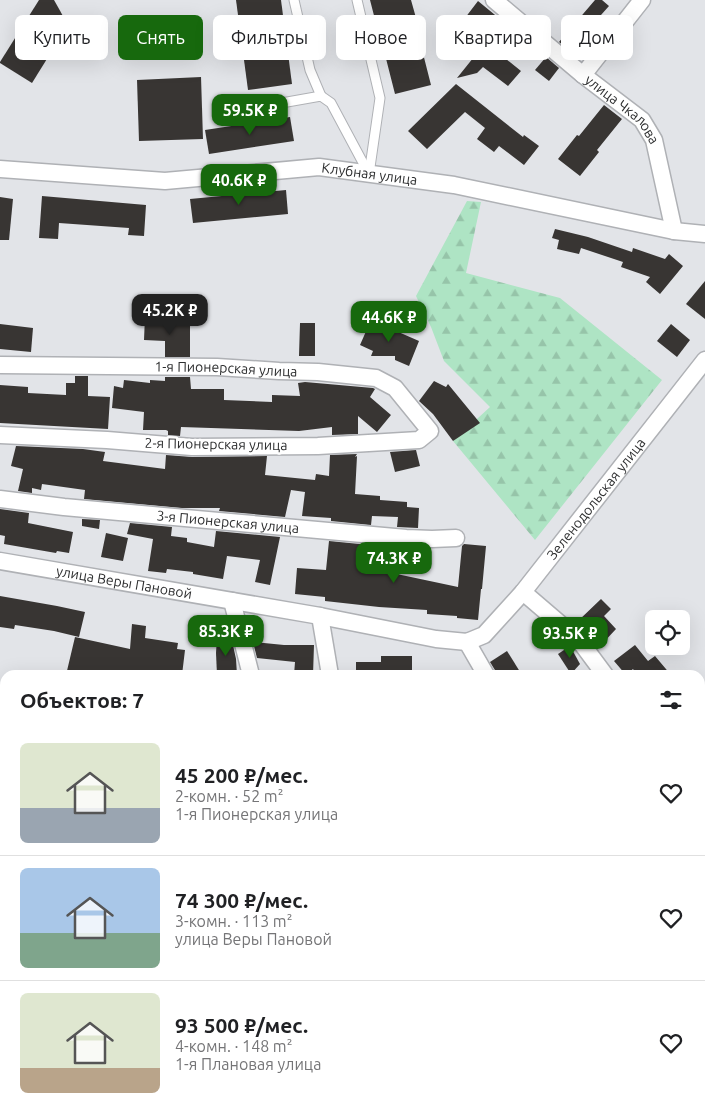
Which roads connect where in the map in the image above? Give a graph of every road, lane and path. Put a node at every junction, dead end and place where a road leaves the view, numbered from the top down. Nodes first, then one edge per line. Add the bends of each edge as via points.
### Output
1 (294, 0) edge
2 (357, 0) edge
3 (494, 0) edge
4 (642, 0) edge
5 (582, 74) junction
6 (321, 96) junction
7 (220, 114) dead end
8 (0, 169) edge
9 (369, 174) junction
10 (674, 231) junction
11 (705, 234) edge
12 (705, 360) edge
13 (0, 365) edge
14 (430, 431) joint
15 (0, 434) edge
16 (0, 500) edge
17 (456, 538) dead end
18 (0, 561) edge
19 (523, 592) junction
20 (232, 602) junction
21 (320, 616) junction
22 (467, 642) junction
23 (249, 670) edge
24 (329, 670) edge
25 (483, 670) edge
26 (601, 670) edge

1 - 6 lane via 310,70
2 - 9 lane via 380,98
3 - 5 street, улица Чкалова
4 - 5 street
5 - 10 street, улица Чкалова via 642,120 654,140
6 - 7 lane
6 - 9 lane via 331,103
8 - 9 street, Клубная улица via 165,182 319,168
9 - 10 street, Клубная улица via 454,185
10 - 11 street, Клубная улица
12 - 19 street, Зеленодольская улица
13 - 14 street, 1-я Пионерская улица via 217,367 376,378 394,388
14 - 15 street, 2-я Пионерская улица via 419,440 318,446 201,446
16 - 17 street, 3-я Пионерская улица via 406,538
18 - 20 street, улица Веры Пановой
19 - 22 street, Зеленодольская улица via 484,634
19 - 26 street via 579,640
20 - 21 street, улица Веры Пановой
20 - 23 street
21 - 22 street, улица Веры Пановой
21 - 24 street
22 - 25 street

